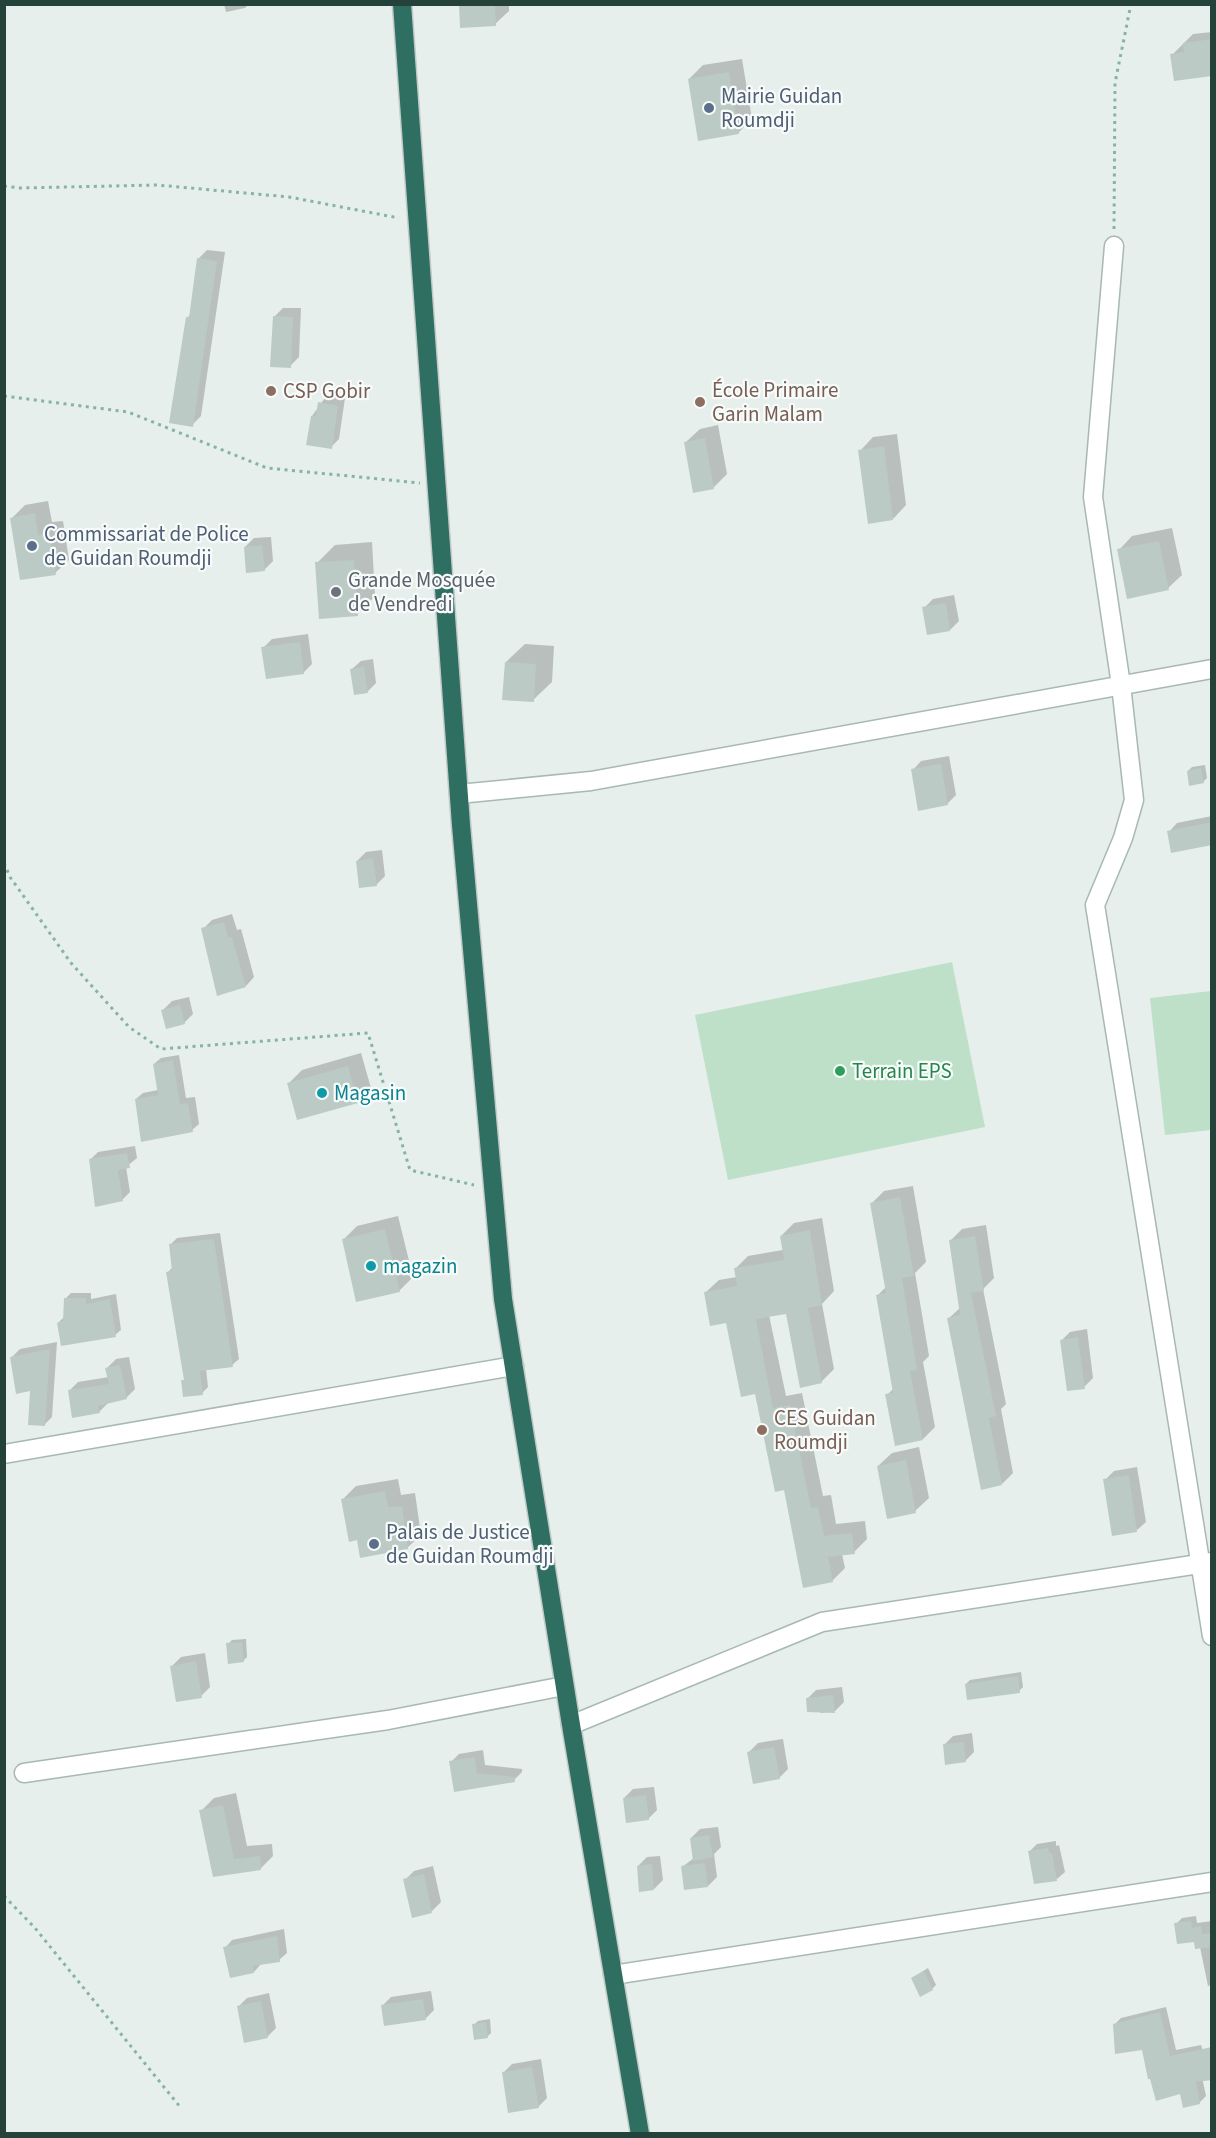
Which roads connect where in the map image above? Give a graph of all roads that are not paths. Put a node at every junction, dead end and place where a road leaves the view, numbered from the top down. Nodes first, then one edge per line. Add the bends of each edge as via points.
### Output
1 (402, 4) edge
2 (1114, 246) road end
3 (1212, 669) edge
4 (1121, 685) junction
5 (459, 794) junction
6 (514, 1366) junction
7 (4, 1454) edge
8 (1205, 1563) edge
9 (1212, 1636) edge
10 (564, 1686) junction
11 (571, 1725) junction
12 (24, 1773) dead end
13 (1212, 1881) edge
14 (613, 1975) junction
15 (640, 2133) edge

1 - 5 highway
2 - 4 street via 1092,497
3 - 4 street
4 - 5 street via 591,781
4 - 8 street via 1134,800 1095,905
5 - 6 highway via 503,1299
6 - 7 street
6 - 10 highway
8 - 9 street
8 - 11 street via 822,1622
10 - 11 highway
10 - 12 street via 388,1720
11 - 14 highway
13 - 14 street
14 - 15 highway

